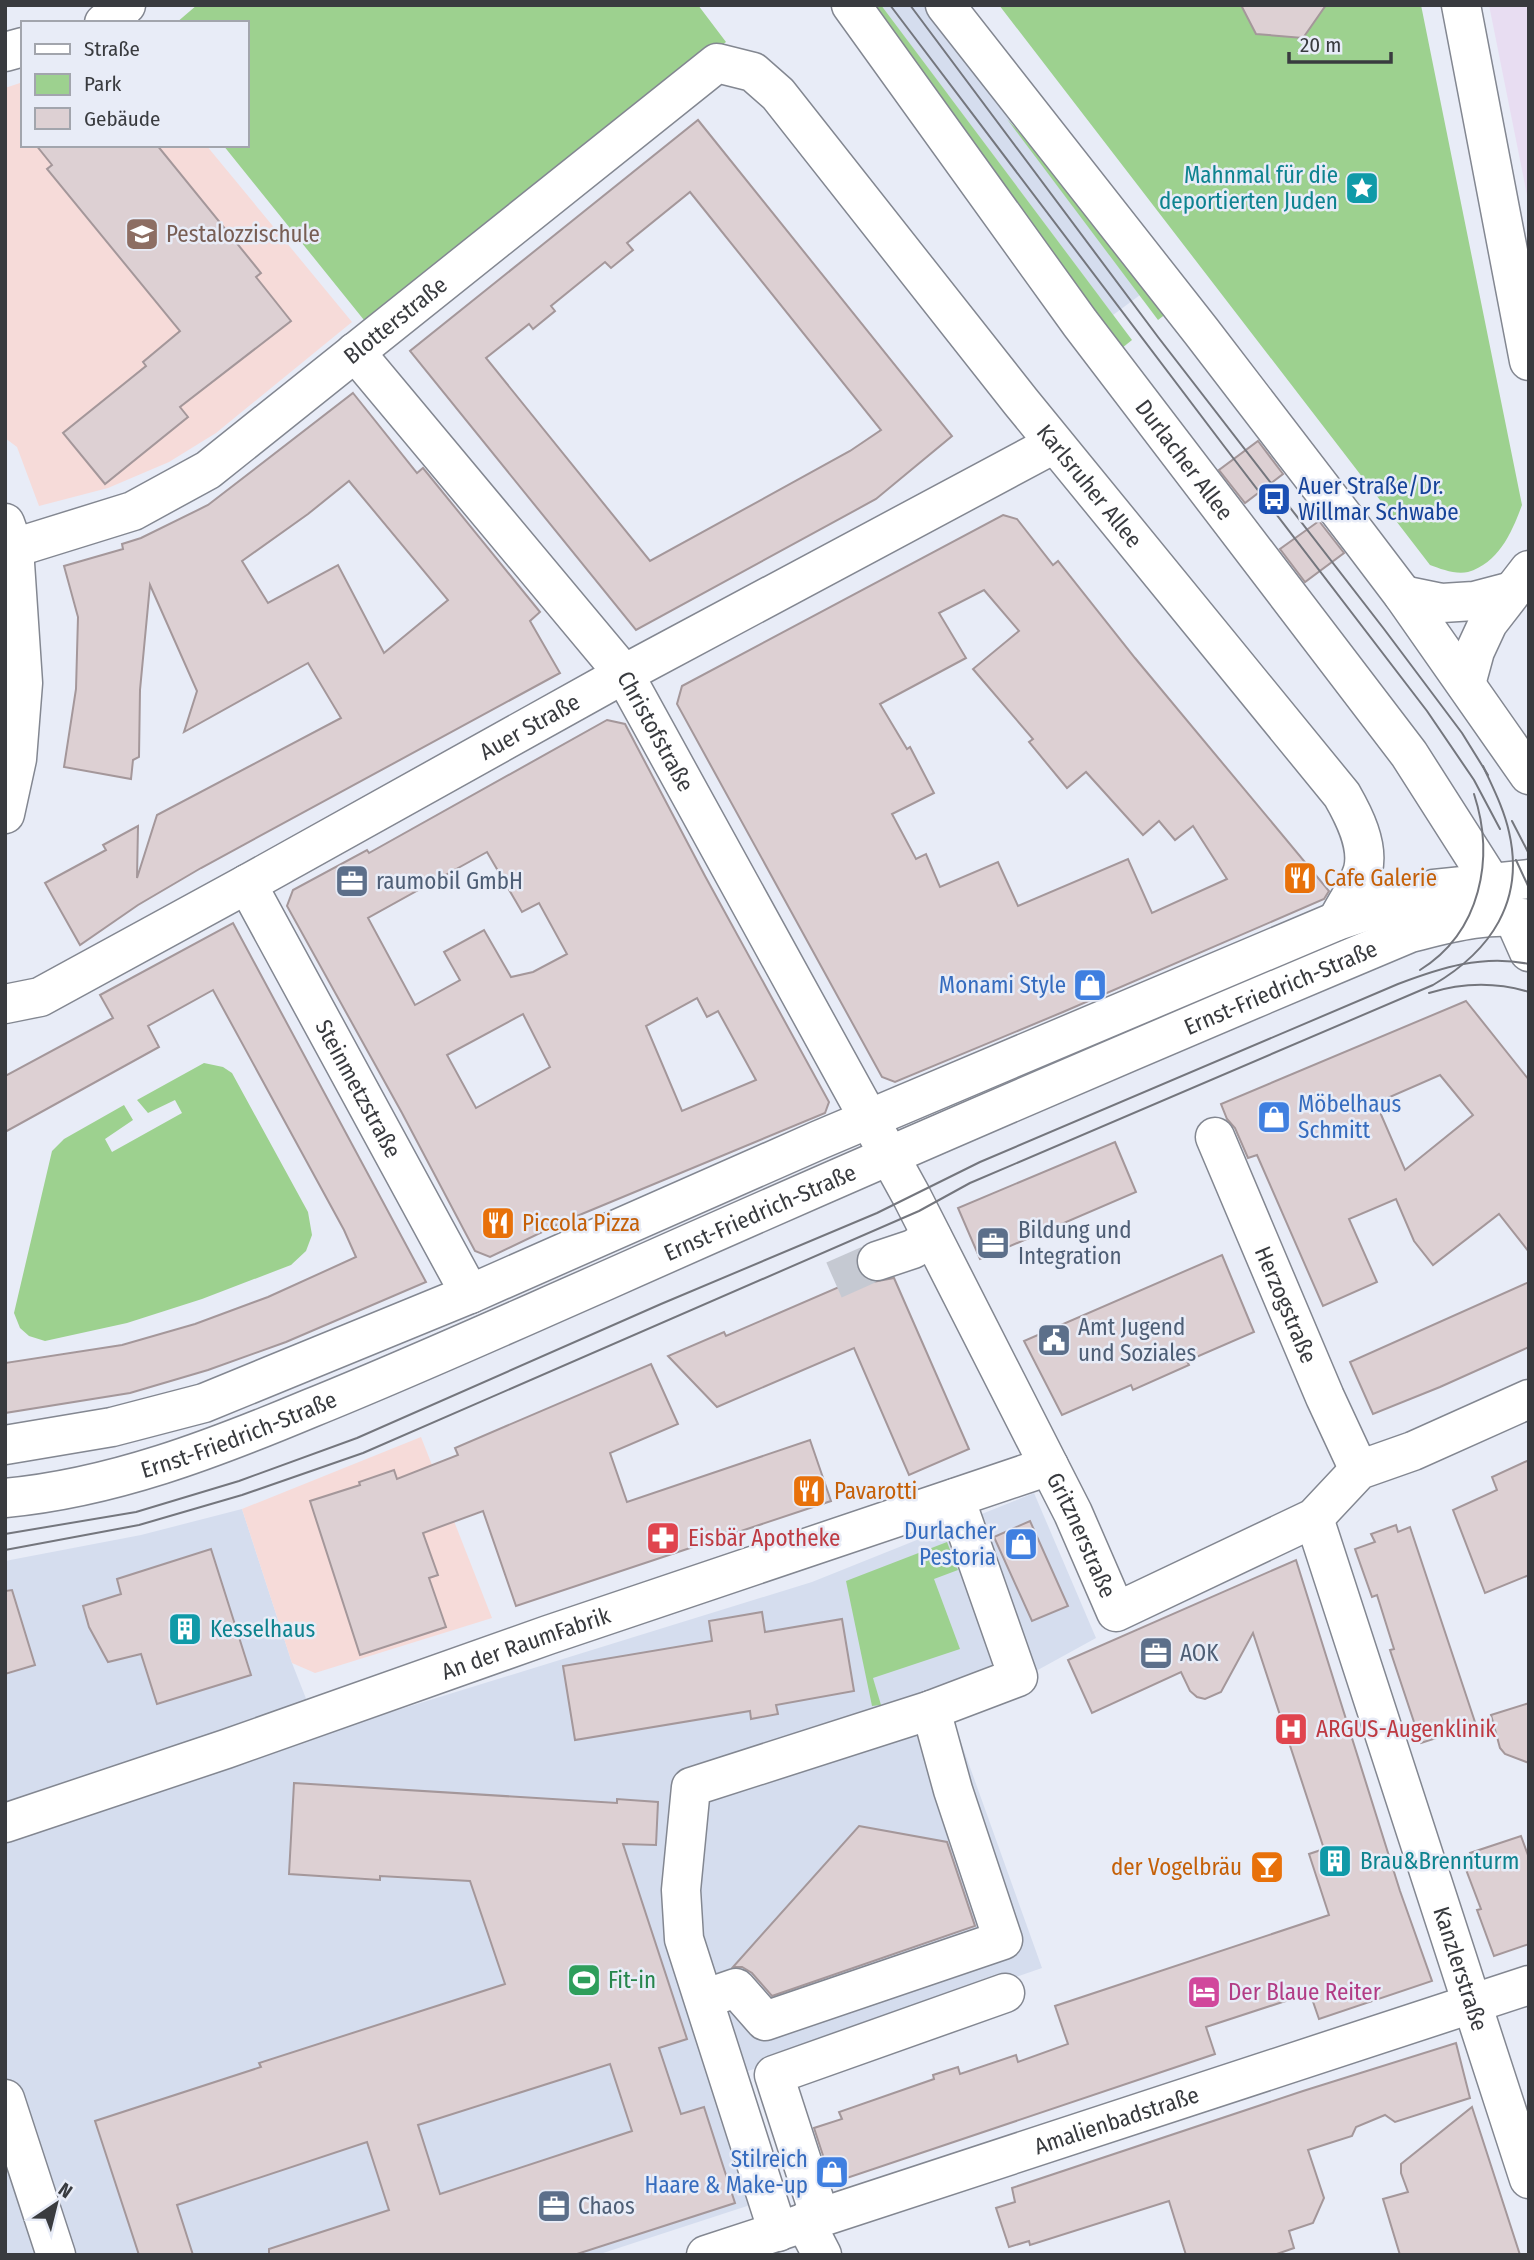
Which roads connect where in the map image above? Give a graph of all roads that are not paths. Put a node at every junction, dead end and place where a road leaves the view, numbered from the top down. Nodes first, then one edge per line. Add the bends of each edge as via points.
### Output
1 (126, 5) edge
2 (851, 5) edge
3 (945, 5) edge
4 (1461, 5) edge
5 (106, 21) edge
6 (753, 72) joint
7 (355, 352) junction
8 (1529, 361) edge
9 (1055, 444) junction
10 (10, 536) edge
11 (1520, 580) edge
12 (1403, 595) junction
13 (624, 674) junction
14 (1466, 684) junction
15 (1529, 775) edge
16 (5, 814) edge
17 (1510, 881) edge
18 (247, 884) junction
19 (1521, 918) edge
20 (1338, 921) junction
21 (1529, 952) edge
22 (5, 1003) edge
23 (868, 1119) junction
24 (1215, 1137) dead end
25 (888, 1155) junction
26 (932, 1237) junction
27 (877, 1261) tunnel mouth
28 (470, 1294) junction
29 (1529, 1399) edge
30 (204, 1403) junction
31 (159, 1416) junction
32 (5, 1445) edge
33 (221, 1445) junction
34 (1049, 1466) junction
35 (1359, 1471) junction
36 (5, 1480) edge
37 (5, 1498) edge
38 (955, 1498) junction
39 (1314, 1518) junction
40 (930, 1710) junction
41 (5, 1823) edge
42 (1529, 1985) edge
43 (1005, 1993) dead end
44 (704, 1999) junction
45 (1472, 2003) junction
46 (5, 2099) edge
47 (1529, 2179) edge
48 (806, 2231) edge
49 (56, 2255) edge
50 (706, 2255) edge

1 - 5 street
2 - 17 street, Durlacher Allee via 1088,334
3 - 12 street
4 - 8 street
6 - 7 street, Blotterstraße via 717,63
6 - 9 street, Karlsruher Allee via 778,94
7 - 10 street, Blotterstraße via 208,470 175,490 133,511
7 - 13 street, Christofstraße
9 - 13 street, Auer Straße
9 - 20 street, Karlsruher Allee via 1342,795 1362,837 1363,869
10 - 16 street via 23,683 17,759
11 - 12 street via 1474,601 1442,603
11 - 14 street via 1488,623
12 - 14 street
13 - 18 street, Auer Straße
13 - 23 street, Christofstraße
14 - 15 street
17 - 19 street, Durlacher Allee
17 - 20 street, Ernst-Friedrich-Straße via 1434,889
18 - 22 street, Auer Straße via 40,997
18 - 28 street, Steinmetzstraße
19 - 21 street, Durlacher Allee
19 - 25 street, Ernst-Friedrich-Straße via 1463,919 1410,933
20 - 23 street, Ernst-Friedrich-Straße
23 - 25 street, Christofstraße
23 - 28 street, Ernst-Friedrich-Straße
24 - 35 street, Herzogstraße
25 - 26 street, Gritznerstraße
25 - 33 street, Ernst-Friedrich-Straße via 396,1373
26 - 27 street
26 - 34 street, Gritznerstraße
28 - 30 street, Ernst-Friedrich-Straße
29 - 35 street, Gritznerstraße
30 - 31 street, Ernst-Friedrich-Straße
30 - 33 street
31 - 32 street, Ernst-Friedrich-Straße
31 - 36 street via 84,1463
33 - 37 street, Ernst-Friedrich-Straße via 79,1488
34 - 38 street, An der RaumFabrik
34 - 39 street, Gritznerstraße via 1115,1612
35 - 39 street, Gritznerstraße
38 - 40 street via 1018,1677
38 - 41 street, An der RaumFabrik
39 - 45 street, Kanzlerstraße
40 - 44 street via 691,1787 681,1890 684,1939
40 - 44 street via 1003,1940 765,2021 736,1988
42 - 45 street, Amalienbadstraße
43 - 48 street via 774,2075
44 - 48 street
45 - 47 street, Kanzlerstraße
45 - 48 street, Amalienbadstraße
46 - 49 street
48 - 50 street, Amalienbadstraße

